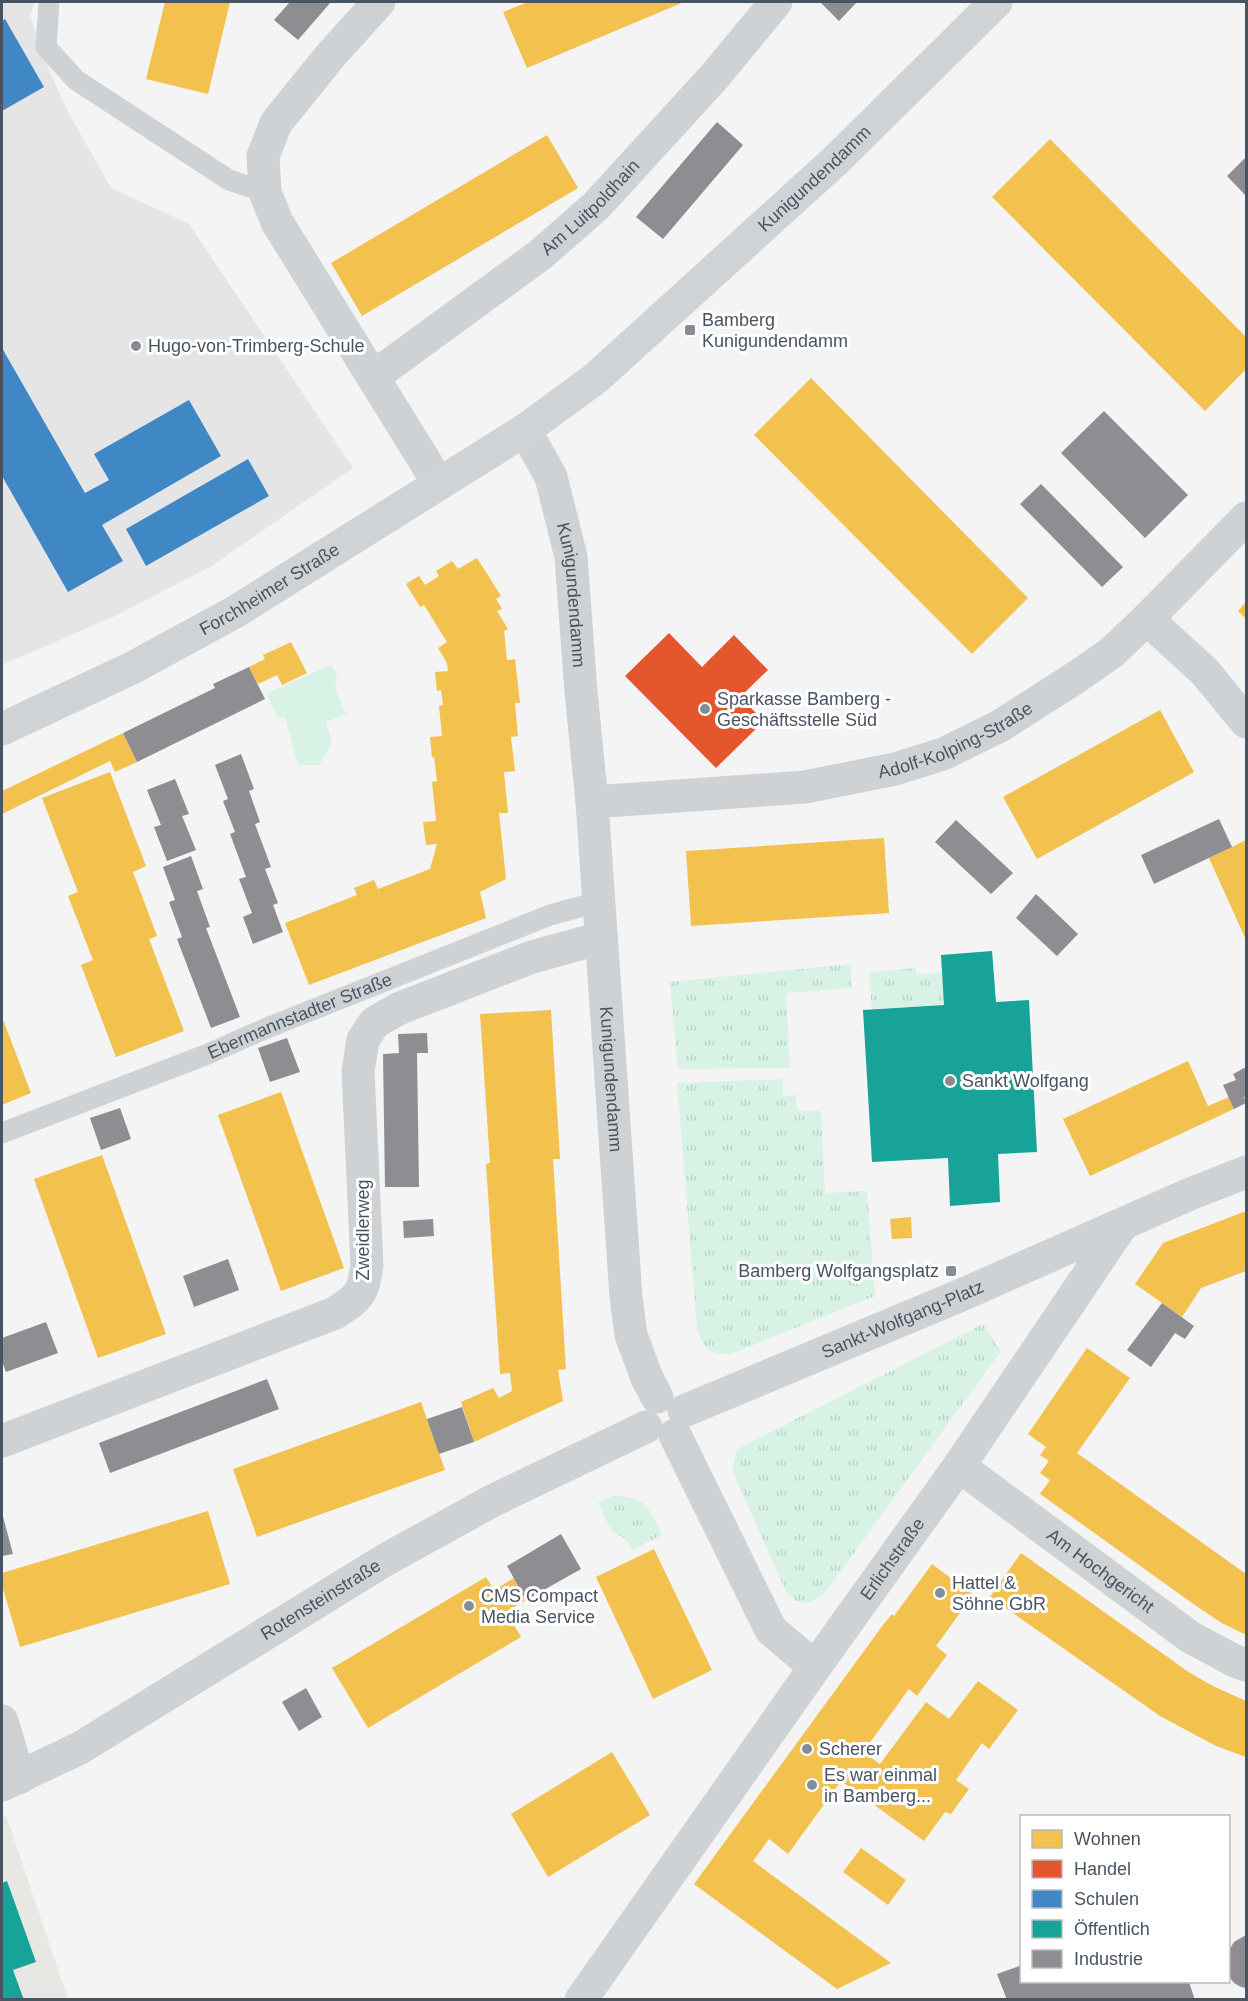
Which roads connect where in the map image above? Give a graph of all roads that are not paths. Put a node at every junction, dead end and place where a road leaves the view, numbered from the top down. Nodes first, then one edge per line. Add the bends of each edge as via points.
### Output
1 (49, 2) edge
2 (379, 2) edge
3 (776, 2) edge
4 (996, 2) edge
5 (265, 192) junction
6 (373, 377) junction
7 (525, 430) junction
8 (439, 484) junction
9 (1246, 518) edge
10 (1147, 620) junction
11 (1246, 722) edge
12 (2, 729) edge
13 (592, 802) junction
14 (598, 902) junction
15 (601, 938) junction
16 (2, 1133) edge
17 (1246, 1172) edge
18 (1122, 1225) junction
19 (665, 1418) junction
20 (2, 1441) edge
21 (959, 1466) junction
22 (1246, 1665) edge
23 (815, 1667) junction
24 (2, 1721) edge
25 (10, 1782) edge
26 (581, 2000) edge

1 - 5 lane via 46,47 76,80 229,180
2 - 5 street via 276,123 263,156
3 - 6 street, Am Luitpoldhain via 714,77 596,206 540,255
4 - 7 street, Kunigundendamm via 836,160 596,378
5 - 6 street via 277,222
6 - 8 street
7 - 8 street, Forchheimer Straße
7 - 13 street, Kunigundendamm via 551,477 571,556
8 - 12 street, Forchheimer Straße via 235,612 132,668
9 - 10 street, Adolf-Kolping-Straße
10 - 11 street via 1205,672
10 - 13 street, Adolf-Kolping-Straße via 1078,676 1000,726 944,754 895,770 805,787
13 - 14 street, Kunigundendamm
14 - 15 street, Kunigundendamm
14 - 16 lane, Ebermannstadter Straße via 550,915
15 - 19 street, Kunigundendamm via 631,1335
15 - 20 street, Zweidlerweg via 532,957 398,1009 368,1031 358,1071 367,1265 364,1288 352,1302 335,1313
17 - 18 street
18 - 19 street, Sankt-Wolfgang-Platz
18 - 21 street, Erlichstraße
19 - 23 street via 771,1630
19 - 25 street, Rotensteinstraße via 492,1501 385,1560 80,1748
21 - 22 street, Am Hochgericht via 1190,1638
21 - 23 street, Erlichstraße
23 - 26 street, Erlichstraße
24 - 25 street

